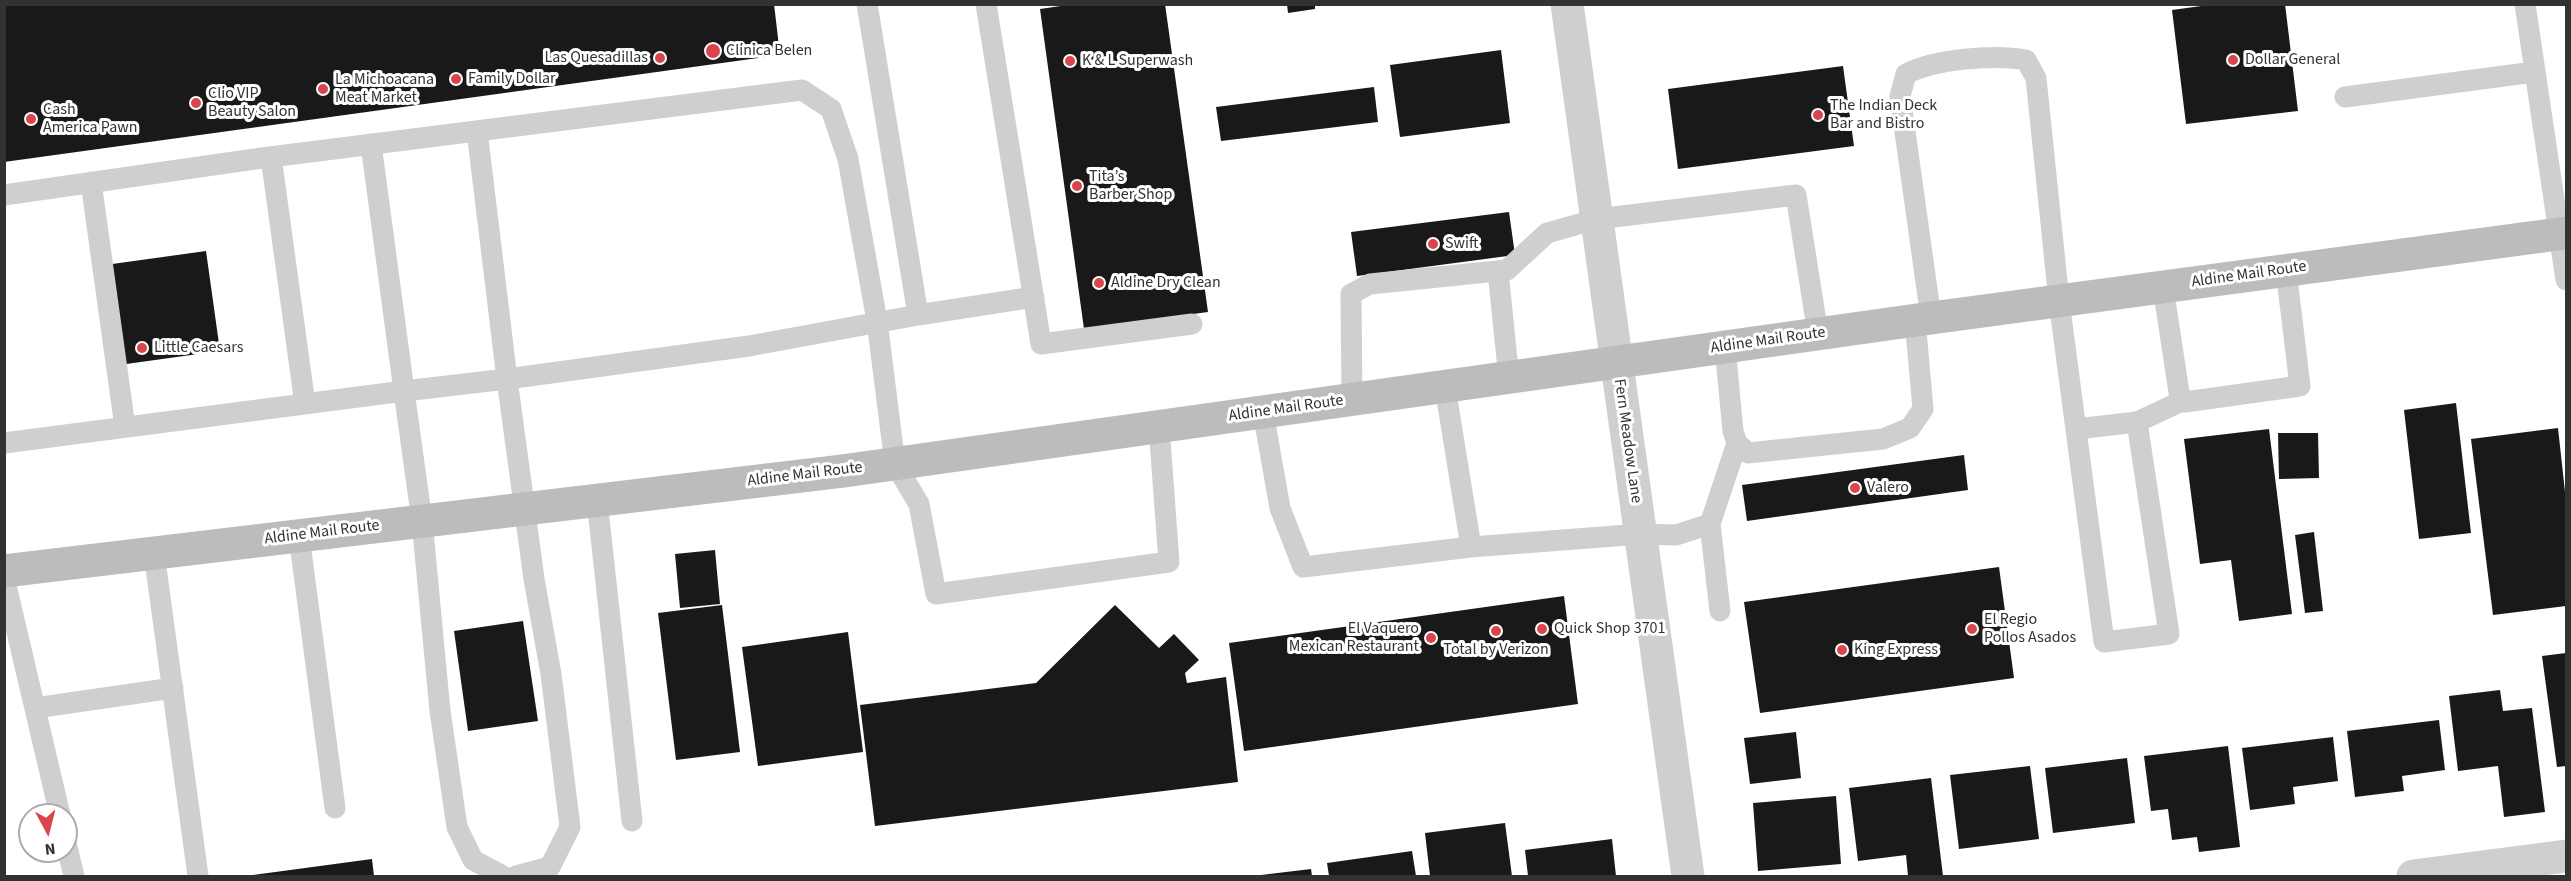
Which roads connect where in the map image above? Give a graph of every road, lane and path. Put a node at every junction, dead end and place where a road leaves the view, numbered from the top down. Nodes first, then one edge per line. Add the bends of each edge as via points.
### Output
1 (867, 4) edge
2 (986, 4) edge
3 (1567, 4) edge
4 (2525, 4) edge
5 (2534, 72) junction
6 (2345, 97) dead end
7 (477, 131) junction
8 (371, 144) junction
9 (271, 157) junction
10 (92, 182) junction
11 (4, 195) edge
12 (1597, 219) junction
13 (2562, 233) edge
14 (2286, 270) junction
15 (1498, 271) junction
16 (2566, 280) edge
17 (2163, 287) junction
18 (1034, 297) junction
19 (2059, 301) junction
20 (918, 315) junction
21 (1923, 319) junction
22 (877, 321) junction
23 (1192, 324) dead end
24 (1818, 334) junction
25 (1725, 347) junction
26 (1617, 363) junction
27 (507, 379) junction
28 (1509, 379) junction
29 (1445, 387) junction
30 (404, 391) junction
31 (1352, 399) junction
32 (2182, 401) junction
33 (305, 404) junction
34 (1263, 412) junction
35 (2137, 422) junction
36 (125, 427) junction
37 (1160, 427) junction
38 (2076, 429) junction
39 (4, 443) edge
40 (1737, 443) junction
41 (895, 464) junction
42 (597, 500) junction
43 (525, 509) junction
44 (422, 521) junction
45 (1710, 524) junction
46 (1641, 534) junction
47 (299, 536) junction
48 (1471, 547) junction
49 (154, 553) junction
50 (4, 571) edge
51 (4, 577) edge
52 (1720, 611) dead end
53 (172, 688) junction
54 (35, 708) junction
55 (57, 803) edge
56 (335, 808) dead end
57 (632, 821) dead end
58 (2566, 856) edge
59 (198, 876) edge
60 (503, 876) edge
61 (516, 876) edge
62 (1688, 876) edge
63 (2413, 876) edge

1 - 20 lane
2 - 18 lane
3 - 12 street, Fern Meadow Lane
4 - 5 lane
5 - 6 lane
5 - 13 lane
7 - 8 lane
7 - 22 lane via 802,90 831,109 848,159
7 - 27 lane
8 - 9 lane
8 - 30 lane
9 - 10 lane
9 - 33 lane
10 - 11 lane
10 - 36 lane
12 - 15 lane via 1547,233 1507,270
12 - 24 lane via 1796,195
12 - 26 street, Fern Meadow Lane
13 - 14 main road, Aldine Mail Route
13 - 16 lane
14 - 17 main road, Aldine Mail Route
14 - 32 lane via 2300,386
15 - 28 lane
15 - 31 lane via 1370,284 1351,294
17 - 19 main road, Aldine Mail Route
17 - 32 lane
18 - 20 lane
18 - 23 lane via 1041,344
19 - 21 main road, Aldine Mail Route
19 - 21 lane via 2036,78 2026,60 2005,56 1921,66 1906,74 1900,96
19 - 38 lane
20 - 22 lane
21 - 24 main road, Aldine Mail Route
21 - 40 lane via 1923,409 1910,428 1883,439 1748,453
22 - 27 lane via 749,346
22 - 41 lane
24 - 25 main road, Aldine Mail Route
25 - 26 main road, Aldine Mail Route
25 - 40 lane
26 - 28 main road, Aldine Mail Route
26 - 46 street, Fern Meadow Lane
27 - 30 lane
27 - 43 lane
28 - 29 main road, Aldine Mail Route
29 - 31 main road, Aldine Mail Route
29 - 48 lane
30 - 33 lane
30 - 44 lane
31 - 34 main road, Aldine Mail Route
32 - 35 lane
33 - 36 lane
34 - 37 main road, Aldine Mail Route
34 - 48 lane via 1280,508 1303,567
35 - 38 lane
35 - 38 lane via 2169,634 2104,642
36 - 39 lane
37 - 41 main road, Aldine Mail Route
37 - 41 lane via 1169,562 936,594 919,504
40 - 45 lane
41 - 42 main road, Aldine Mail Route
42 - 43 main road, Aldine Mail Route
42 - 57 lane
43 - 44 main road, Aldine Mail Route
43 - 61 lane via 570,827 550,867
44 - 47 main road, Aldine Mail Route
44 - 60 lane via 440,711 457,827 473,860
45 - 46 lane via 1676,534
45 - 52 lane
46 - 48 lane
46 - 62 street, Fern Meadow Lane
47 - 49 main road, Aldine Mail Route
47 - 56 lane
49 - 50 main road, Aldine Mail Route
49 - 53 lane
51 - 54 lane
53 - 54 lane
53 - 59 lane
54 - 55 lane
58 - 63 street

